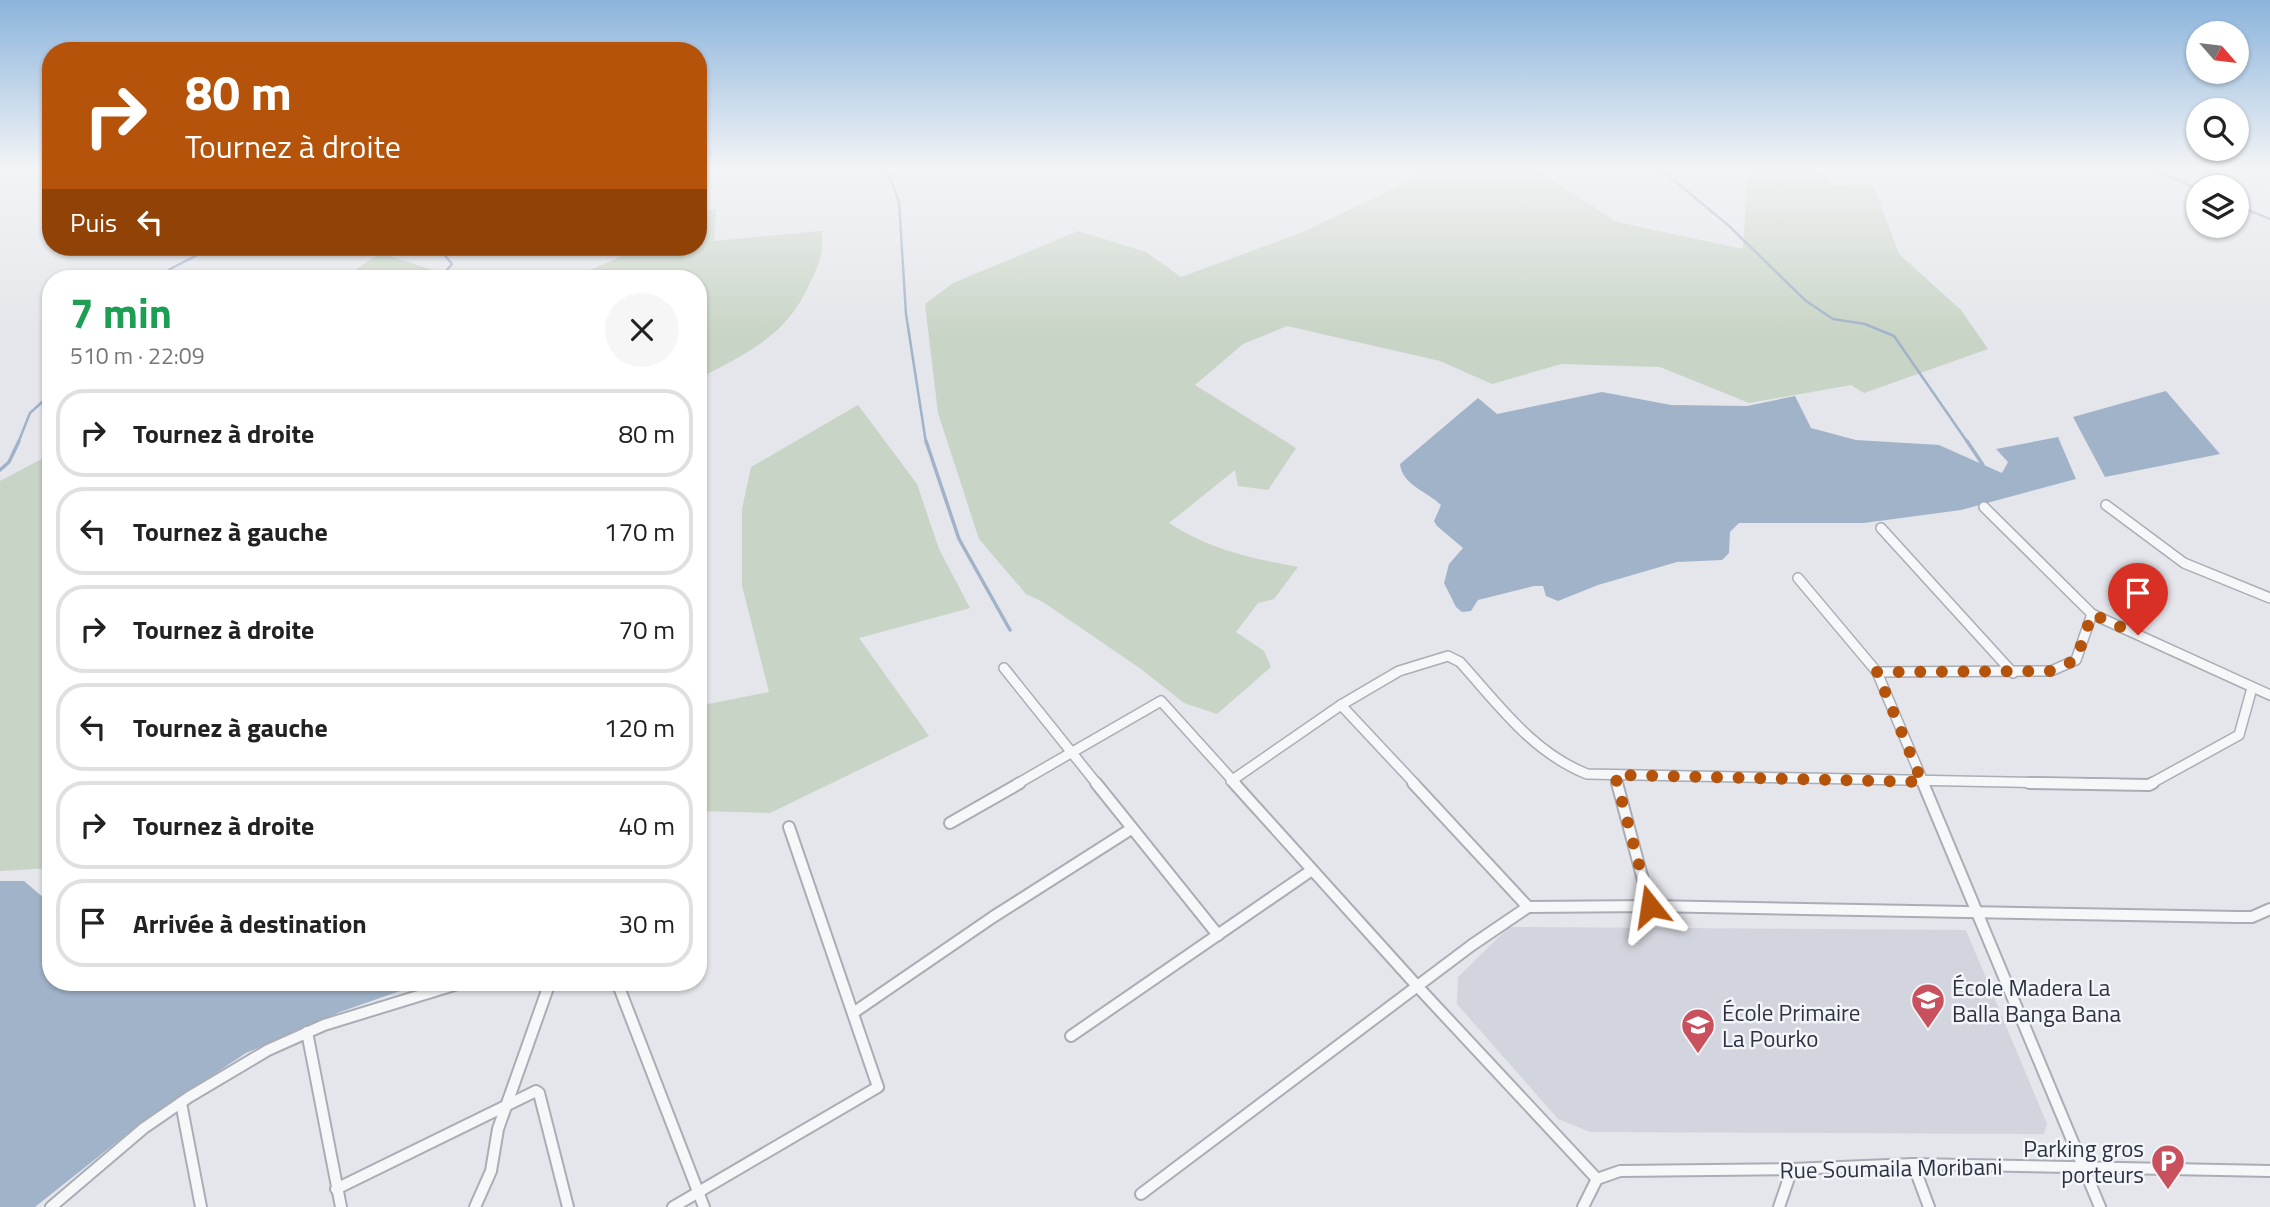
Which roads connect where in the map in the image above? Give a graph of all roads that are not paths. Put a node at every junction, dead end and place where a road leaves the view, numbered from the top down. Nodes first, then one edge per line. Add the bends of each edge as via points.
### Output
1 (2106, 505) dead end
2 (1984, 507) dead end
3 (1881, 528) dead end
4 (1798, 578) dead end
5 (2270, 598) edge
6 (2092, 614) junction
7 (1004, 668) dead end
8 (1877, 672) junction
9 (2013, 673) junction
10 (2252, 688) junction
11 (2270, 695) edge
12 (1341, 705) junction
13 (1071, 751) junction
14 (1615, 775) junction
15 (1231, 781) junction
16 (1922, 782) junction
17 (950, 822) dead end
18 (789, 827) dead end
19 (1131, 829) junction
20 (1312, 870) junction
21 (1650, 906) junction
22 (1528, 907) junction
23 (2270, 909) edge
24 (1978, 914) junction
25 (1217, 935) junction
26 (1418, 987) junction
27 (432, 991) edge
28 (547, 991) edge
29 (620, 991) edge
30 (853, 1013) junction
31 (307, 1032) junction
32 (1071, 1036) dead end
33 (509, 1102) junction
34 (181, 1103) junction
35 (1913, 1164) junction
36 (2083, 1167) junction
37 (1792, 1169) junction
38 (2270, 1171) edge
39 (1597, 1179) junction
40 (335, 1189) junction
41 (698, 1192) junction
42 (1141, 1194) dead end
43 (51, 1207) edge
44 (201, 1207) edge
45 (341, 1207) edge
46 (475, 1207) edge
47 (568, 1207) edge
48 (673, 1207) edge
49 (704, 1207) edge
50 (1583, 1207) edge
51 (1779, 1207) edge
52 (1929, 1207) edge
53 (2100, 1207) edge

1 - 5 street via 2184,563
2 - 6 street
3 - 9 street
4 - 8 street
6 - 9 street via 2076,660 2051,671
6 - 10 street
7 - 13 street
8 - 9 street
8 - 16 street
10 - 11 street
10 - 16 street via 2239,735 2149,785
12 - 14 street via 1399,671 1452,656 1559,761 1587,774
12 - 15 street
12 - 22 street
13 - 15 street via 1160,700
13 - 17 street
13 - 19 street
14 - 16 street
14 - 21 street
15 - 20 street
16 - 24 street
18 - 30 street
19 - 25 street
19 - 30 street
20 - 25 street
20 - 26 street
21 - 22 street
21 - 24 street
22 - 26 street
23 - 24 street via 2252,917
24 - 36 street
25 - 32 street
26 - 39 street
26 - 42 street
27 - 31 street
28 - 33 street
29 - 41 street
30 - 41 street via 878,1087
31 - 34 street
31 - 40 street
33 - 40 street
33 - 46 street via 498,1129 491,1171
33 - 47 street via 540,1093
34 - 43 street
34 - 44 street
35 - 36 street, Rue Soumaila Moribani
35 - 37 street, Rue Soumaila Moribani
35 - 52 street
36 - 38 street, Rue Soumaila Moribani
36 - 53 street
37 - 39 street, Rue Soumaila Moribani via 1620,1171
37 - 51 street
39 - 50 street
40 - 45 street
41 - 48 street
41 - 49 street

